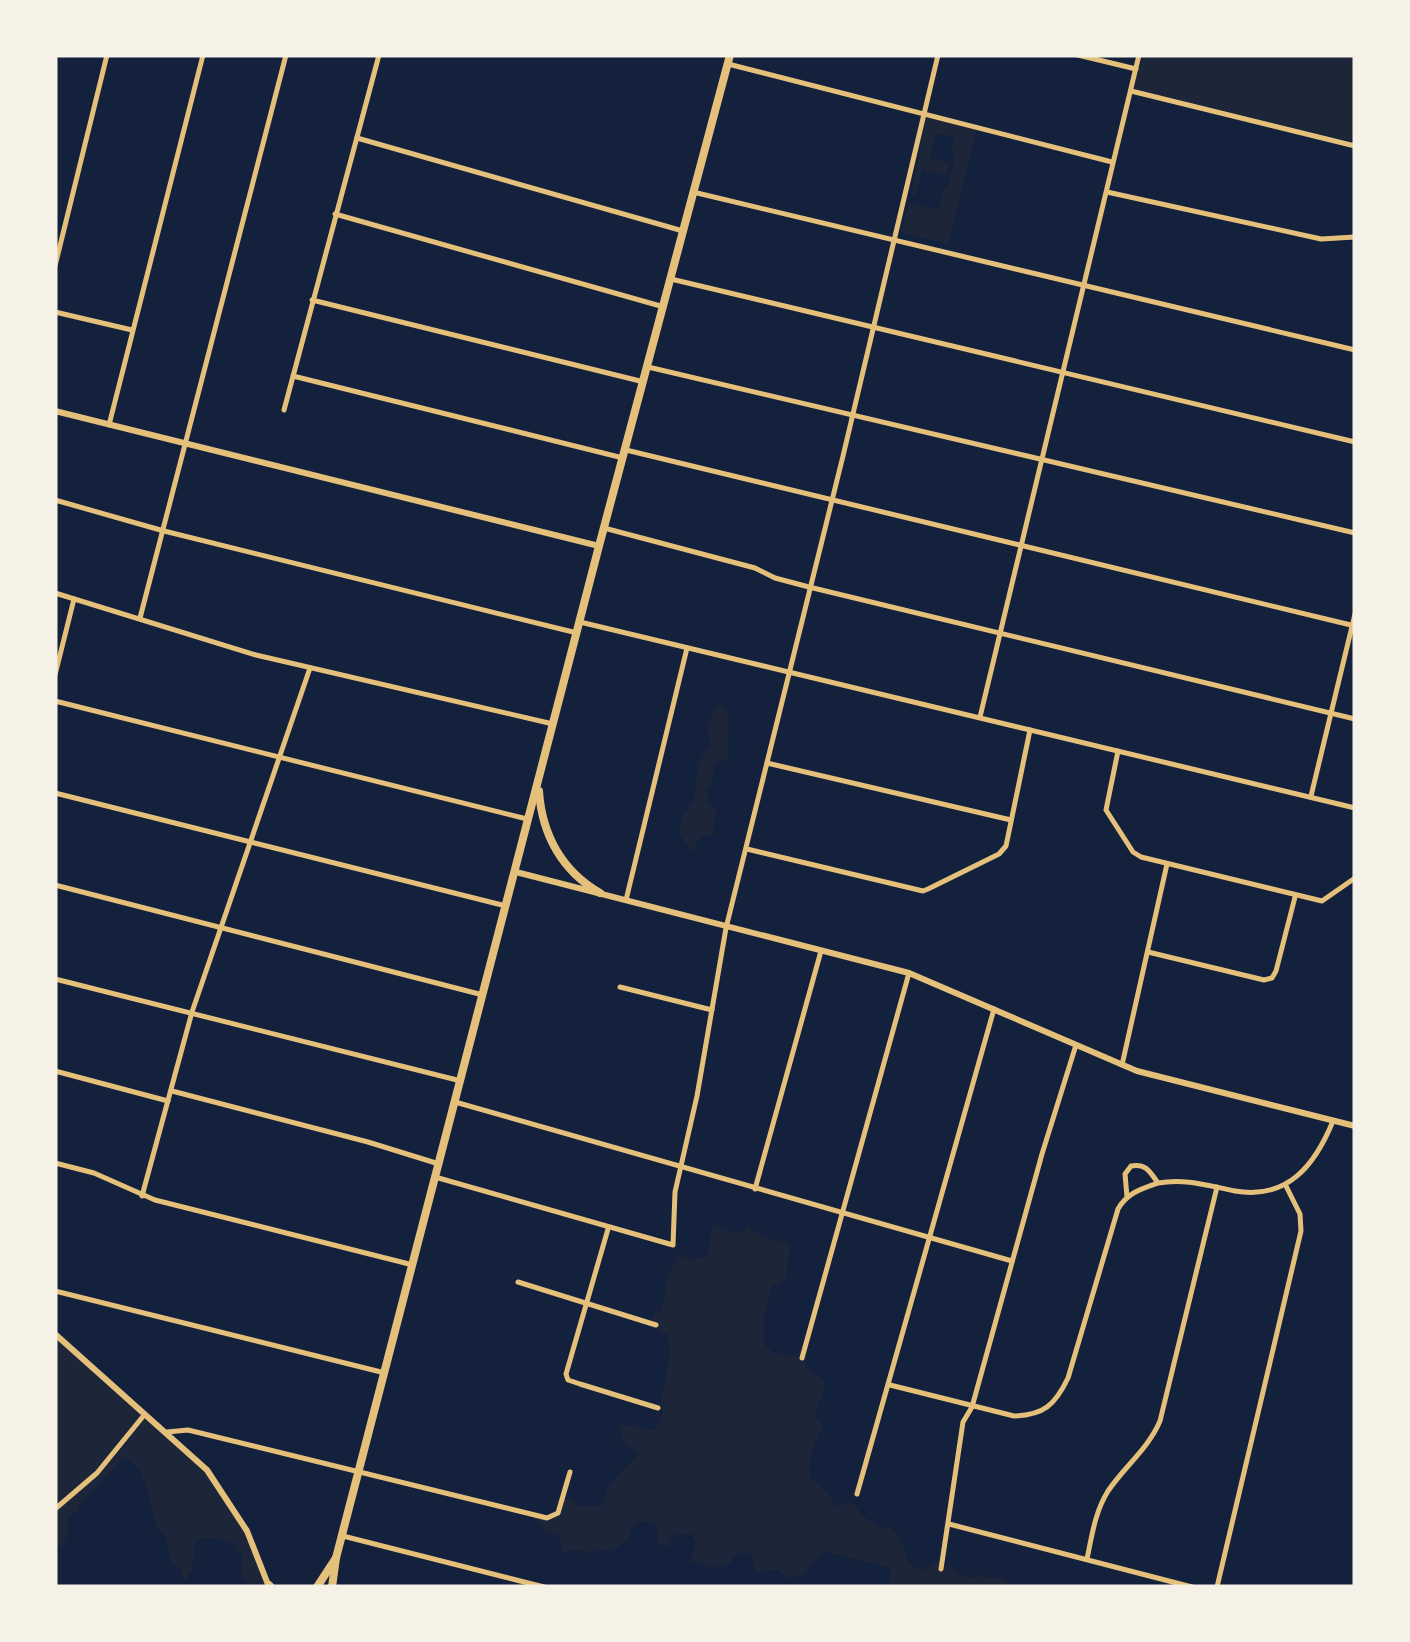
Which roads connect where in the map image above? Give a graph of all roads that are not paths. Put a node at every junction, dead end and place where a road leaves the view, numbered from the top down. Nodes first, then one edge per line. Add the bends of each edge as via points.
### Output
1 (108, 55) edge
2 (203, 55) edge
3 (286, 55) edge
4 (379, 55) edge
5 (938, 55) edge
6 (1078, 55) edge
7 (1140, 55) edge
8 (729, 59) edge
9 (1136, 69) junction
10 (1131, 91) junction
11 (924, 112) junction
12 (357, 138) junction
13 (1355, 146) edge
14 (1114, 162) junction
15 (694, 192) junction
16 (1107, 192) junction
17 (336, 214) junction
18 (683, 231) junction
19 (1355, 237) edge
20 (893, 240) junction
21 (55, 266) edge
22 (671, 279) junction
23 (1085, 284) junction
24 (312, 300) junction
25 (664, 307) junction
26 (55, 312) edge
27 (873, 326) junction
28 (132, 330) junction
29 (1355, 350) edge
30 (648, 366) junction
31 (1065, 371) junction
32 (293, 376) junction
33 (644, 382) junction
34 (284, 410) dead end
35 (55, 411) edge
36 (852, 415) junction
37 (109, 425) junction
38 (1355, 442) edge
39 (185, 444) junction
40 (625, 454) junction
41 (1044, 460) junction
42 (55, 500) edge
43 (832, 501) junction
44 (604, 528) junction
45 (164, 532) junction
46 (1355, 533) edge
47 (599, 546) junction
48 (1022, 546) junction
49 (809, 587) junction
50 (55, 593) edge
51 (74, 599) junction
52 (1355, 614) edge
53 (140, 618) junction
54 (580, 622) junction
55 (1354, 626) edge
56 (577, 633) junction
57 (1002, 634) junction
58 (688, 648) junction
59 (310, 668) junction
60 (789, 672) junction
61 (55, 675) edge
62 (55, 701) edge
63 (1332, 714) junction
64 (980, 717) junction
65 (1355, 719) edge
66 (553, 724) junction
67 (1030, 730) junction
68 (1118, 752) junction
69 (278, 757) junction
70 (767, 763) junction
71 (538, 782) junction
72 (55, 793) edge
73 (1311, 797) junction
74 (1355, 808) edge
75 (528, 819) junction
76 (1010, 820) junction
77 (250, 840) junction
78 (747, 849) junction
79 (1167, 864) junction
80 (516, 872) junction
81 (1355, 878) edge
82 (55, 886) edge
83 (600, 893) junction
84 (1295, 896) junction
85 (626, 900) junction
86 (506, 906) junction
87 (222, 926) junction
88 (726, 928) junction
89 (821, 950) junction
90 (1148, 952) junction
91 (909, 973) junction
92 (55, 979) edge
93 (620, 987) dead end
94 (483, 995) junction
95 (994, 1009) junction
96 (712, 1010) junction
97 (192, 1012) junction
98 (1076, 1045) junction
99 (1122, 1066) junction
100 (55, 1071) edge
101 (461, 1081) junction
102 (171, 1091) junction
103 (168, 1101) junction
104 (456, 1102) junction
105 (1333, 1121) junction
106 (1355, 1126) edge
107 (55, 1163) edge
108 (439, 1164) junction
109 (681, 1168) junction
110 (435, 1176) junction
111 (1158, 1182) junction
112 (1217, 1186) junction
113 (1286, 1186) junction
114 (756, 1188) junction
115 (142, 1196) junction
116 (1127, 1196) junction
117 (844, 1214) junction
118 (608, 1229) junction
119 (928, 1238) junction
120 (1012, 1261) junction
121 (413, 1265) junction
122 (518, 1282) dead end
123 (55, 1290) edge
124 (585, 1301) junction
125 (656, 1324) dead end
126 (55, 1334) edge
127 (802, 1358) dead end
128 (384, 1373) junction
129 (889, 1384) junction
130 (972, 1407) junction
131 (658, 1408) dead end
132 (145, 1413) junction
133 (167, 1432) junction
134 (570, 1472) dead end
135 (358, 1473) junction
136 (856, 1494) dead end
137 (55, 1509) edge
138 (949, 1524) junction
139 (343, 1536) junction
140 (336, 1558) junction
141 (1088, 1558) junction
142 (941, 1569) dead end
143 (270, 1586) edge
144 (317, 1587) edge
145 (329, 1587) edge
146 (544, 1587) edge
147 (1192, 1587) edge
148 (1217, 1587) edge

1 - 21 street
2 - 28 street
3 - 39 street
4 - 12 street
5 - 11 street
6 - 9 street
7 - 9 street
8 - 11 street
8 - 15 main road
9 - 10 street
10 - 13 street
10 - 14 street
11 - 14 street
11 - 20 street
12 - 17 street
12 - 18 street
14 - 16 street
15 - 18 main road
15 - 20 street
16 - 19 street via 1321,239
16 - 23 street
17 - 24 street
17 - 25 street
18 - 22 main road
20 - 23 street
20 - 27 street
22 - 25 main road
22 - 27 street
23 - 29 street
23 - 31 street
24 - 32 street
24 - 33 street
25 - 30 main road
26 - 28 street
27 - 31 street
27 - 36 street
28 - 37 street
30 - 33 main road
30 - 36 street
31 - 38 street
31 - 41 street
32 - 34 street
32 - 40 street
33 - 40 main road
35 - 37 main road
36 - 41 street
36 - 43 street
37 - 39 main road
39 - 45 street
39 - 47 main road
40 - 43 street
40 - 44 main road
41 - 46 street
41 - 48 street
42 - 45 street
43 - 48 street
43 - 49 street
44 - 47 main road
44 - 49 street
45 - 53 street
45 - 56 street
47 - 54 main road
48 - 55 street
48 - 57 street
49 - 57 street
49 - 60 street
50 - 51 street
51 - 53 street
51 - 61 street
52 - 55 street
53 - 59 street
54 - 56 main road
54 - 58 street
55 - 63 street
56 - 66 main road
57 - 63 street
57 - 64 street
58 - 60 street
58 - 85 street
59 - 66 street
59 - 69 street
60 - 64 street
60 - 70 street
62 - 69 street
63 - 65 street
63 - 73 street
64 - 67 street
66 - 71 main road
67 - 68 street
67 - 76 street
68 - 73 street
68 - 79 street via 1106,810 1133,852
69 - 75 street
69 - 77 street
70 - 76 street
70 - 78 street
71 - 75 main road
71 - 83 main road via 552,844
72 - 77 street
73 - 74 street
75 - 80 main road
76 - 78 street via 1000,854 922,891
77 - 86 street
77 - 87 street
78 - 88 street
79 - 84 street
79 - 90 street
80 - 83 main road
80 - 86 main road
81 - 84 street via 1322,902
82 - 87 street
83 - 85 main road
84 - 90 street via 1272,978
85 - 88 main road
86 - 94 main road
87 - 94 street
87 - 97 street
88 - 89 main road
88 - 96 street
89 - 91 main road
89 - 114 street
90 - 99 street
91 - 95 main road
91 - 117 street
92 - 97 street
93 - 96 street
94 - 101 main road
95 - 98 main road
95 - 119 street
96 - 109 street
97 - 101 street
97 - 102 street
98 - 99 main road
98 - 120 street
99 - 105 main road
100 - 103 street
101 - 104 main road
102 - 103 street
102 - 108 street
103 - 115 street
104 - 108 main road
104 - 109 street
105 - 106 main road
105 - 113 street via 1311,1164
107 - 115 street
108 - 110 main road
109 - 114 street
109 - 118 street via 672,1246
110 - 118 street
110 - 121 main road
111 - 112 street
111 - 116 street
111 - 116 street via 1146,1167 1131,1166
112 - 113 street via 1251,1193
112 - 141 street via 1160,1421 1102,1502
113 - 148 street via 1301,1231
114 - 117 street
115 - 121 street
116 - 130 street via 1112,1221 1058,1400 1032,1416
117 - 119 street
117 - 127 street
118 - 124 street
119 - 120 street
119 - 129 street
120 - 130 street
121 - 128 main road
122 - 124 street
123 - 128 street
124 - 125 street
124 - 131 street via 567,1376
126 - 132 main road
128 - 135 main road
129 - 130 street
129 - 136 street
130 - 138 street via 962,1422
132 - 133 main road
132 - 137 street via 96,1473
133 - 135 street via 188,1430
133 - 143 main road via 228,1497
134 - 135 street via 558,1513 547,1518
135 - 139 main road
138 - 141 street
138 - 142 street
139 - 140 main road
139 - 146 street
140 - 144 main road
140 - 145 main road
141 - 147 street

